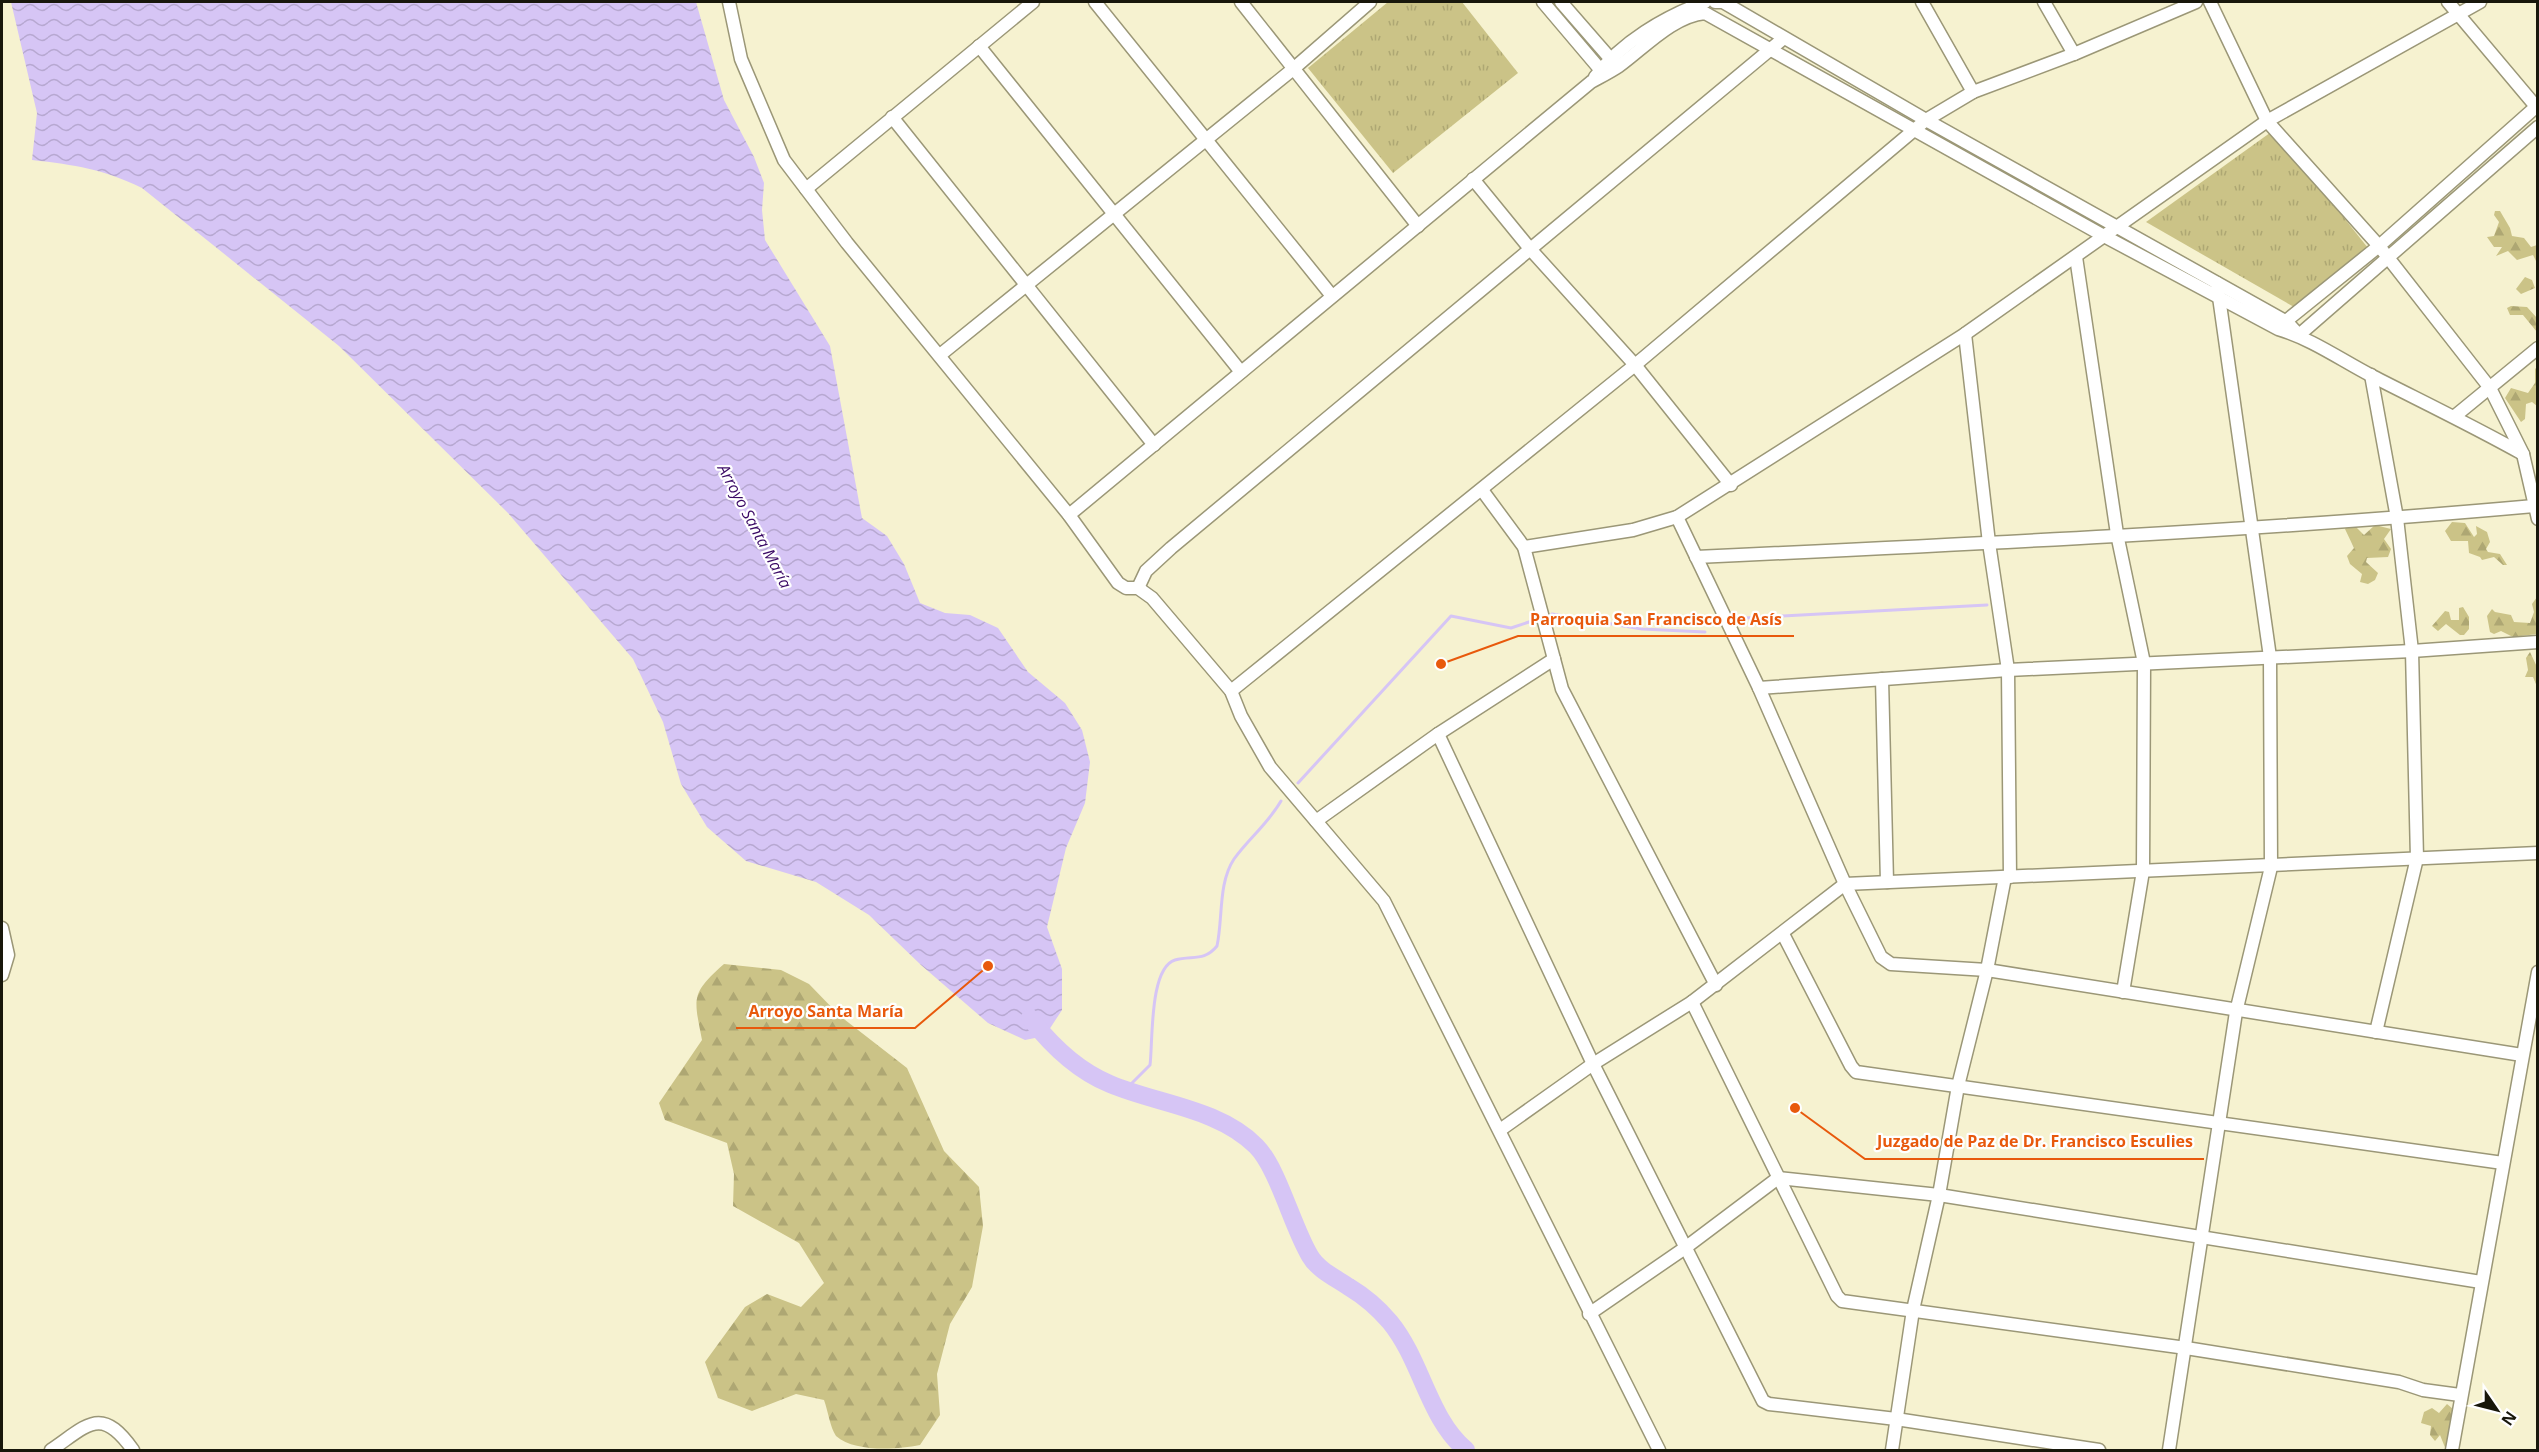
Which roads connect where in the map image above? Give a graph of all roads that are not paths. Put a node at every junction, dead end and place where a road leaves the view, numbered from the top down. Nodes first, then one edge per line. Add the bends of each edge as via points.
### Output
1 (729, 2) edge
2 (1033, 2) edge
3 (1095, 2) edge
4 (1240, 2) edge
5 (1370, 2) edge
6 (1543, 2) edge
7 (1561, 2) edge
8 (1705, 2) edge
9 (1715, 2) edge
10 (1922, 2) edge
11 (2044, 2) edge
12 (2196, 2) edge
13 (2210, 2) edge
14 (2448, 2) edge
15 (2480, 2) edge
16 (2457, 13) junction
17 (1784, 38) junction
18 (979, 46) junction
19 (1772, 49) junction
20 (2074, 54) junction
21 (1613, 63) junction
22 (1292, 70) junction
23 (1603, 72) junction
24 (1973, 92) junction
25 (2537, 107) edge
26 (892, 117) junction
27 (1926, 120) junction
28 (2267, 121) junction
29 (2538, 127) edge
30 (1914, 129) junction
31 (1205, 141) junction
32 (1473, 179) junction
33 (806, 189) junction
34 (1116, 214) junction
35 (1418, 226) junction
36 (2116, 227) junction
37 (2104, 236) junction
38 (2379, 246) junction
39 (1531, 250) junction
40 (2076, 257) junction
41 (2389, 260) junction
42 (2217, 283) junction
43 (1028, 285) junction
44 (1332, 296) junction
45 (2217, 297) junction
46 (2282, 325) junction
47 (1965, 334) junction
48 (2299, 336) junction
49 (2538, 348) edge
50 (940, 355) junction
51 (1635, 365) junction
52 (1241, 372) junction
53 (2372, 375) junction
54 (2490, 388) junction
55 (2455, 416) junction
56 (1154, 445) junction
57 (2523, 454) junction
58 (1731, 485) junction
59 (1482, 490) junction
60 (2536, 504) edge
61 (1069, 514) junction
62 (1677, 517) junction
63 (2397, 518) junction
64 (2538, 519) edge
65 (2251, 526) junction
66 (2117, 534) junction
67 (1989, 543) junction
68 (1524, 547) junction
69 (1696, 557) junction
70 (1138, 588) junction
71 (2538, 642) edge
72 (2412, 651) junction
73 (2270, 657) junction
74 (1554, 659) junction
75 (2144, 663) junction
76 (2008, 669) junction
77 (1882, 679) junction
78 (1759, 688) junction
79 (1232, 691) junction
80 (1438, 734) junction
81 (1316, 821) junction
82 (2538, 853) edge
83 (2417, 858) junction
84 (2271, 867) junction
85 (2143, 871) junction
86 (2008, 877) junction
87 (1887, 882) junction
88 (1845, 884) junction
89 (2, 928) edge
90 (1783, 934) junction
91 (1987, 970) junction
92 (2538, 972) edge
93 (2, 975) edge
94 (1716, 985) junction
95 (2123, 992) junction
96 (1692, 1002) junction
97 (2236, 1012) junction
98 (2376, 1032) junction
99 (2522, 1055) junction
100 (1593, 1065) junction
101 (1958, 1086) junction
102 (2218, 1123) junction
103 (1500, 1130) junction
104 (2503, 1163) junction
105 (1778, 1178) junction
106 (1939, 1196) junction
107 (2202, 1236) junction
108 (1685, 1248) junction
109 (2481, 1282) junction
110 (1913, 1310) junction
111 (1589, 1314) junction
112 (2186, 1347) junction
113 (2460, 1395) junction
114 (1896, 1419) junction
115 (51, 1450) edge
116 (133, 1450) edge
117 (1659, 1450) edge
118 (1892, 1450) edge
119 (2099, 1450) edge
120 (2169, 1450) edge
121 (2452, 1450) edge

1 - 33 street via 741,59 784,160
2 - 18 street
3 - 31 street
4 - 22 street
5 - 22 street
6 - 23 street
7 - 21 street
8 - 21 street via 1653,27
9 - 17 street via 1723,2
10 - 24 street
11 - 20 street
12 - 20 street
13 - 28 street
14 - 16 street
15 - 16 street
16 - 25 street
16 - 28 street
17 - 19 street
17 - 27 street
18 - 26 street
18 - 34 street
19 - 21 street via 1719,18 1693,14
19 - 30 street
19 - 39 street
20 - 24 street
21 - 23 street
22 - 31 street
22 - 35 street
23 - 32 street
24 - 27 street
25 - 38 street
26 - 33 street
26 - 43 street
27 - 30 street
27 - 36 street
28 - 36 street
28 - 38 street
29 - 41 street
30 - 37 street
30 - 51 street
31 - 34 street
31 - 44 street
32 - 35 street
32 - 39 street
33 - 50 street
34 - 43 street
34 - 52 street
35 - 44 street
36 - 37 street
36 - 42 street
37 - 40 street
37 - 45 street
38 - 41 street
38 - 46 street
39 - 51 street
39 - 70 street via 1171,548 1146,571
40 - 47 street
40 - 66 street
41 - 48 street
41 - 54 street
42 - 45 street
42 - 46 street
43 - 50 street
43 - 56 street
44 - 52 street
45 - 46 street
45 - 65 street
46 - 48 street
47 - 58 street
47 - 67 street
48 - 53 street
49 - 54 street
50 - 61 street
51 - 58 street
51 - 59 street
52 - 56 street
53 - 55 street
53 - 63 street
54 - 55 street
54 - 57 street
55 - 57 street
56 - 61 street
57 - 60 street
58 - 62 street
59 - 68 street
59 - 79 street
60 - 63 street
60 - 64 street
61 - 70 street via 1118,583
62 - 68 street via 1633,530
62 - 69 street
63 - 65 street
63 - 72 street
65 - 66 street
65 - 73 street
66 - 67 street
66 - 75 street
67 - 69 street
67 - 76 street
68 - 74 street
69 - 78 street
70 - 79 street via 1171,618
71 - 72 street
72 - 73 street
72 - 83 street
73 - 75 street
73 - 84 street
74 - 80 street
74 - 94 street via 1562,689
75 - 76 street
75 - 85 street
76 - 77 street
76 - 86 street
77 - 78 street
77 - 87 street
78 - 88 street
79 - 81 street via 1260,752
80 - 81 street
80 - 100 street
81 - 103 street via 1384,901
82 - 83 street
83 - 84 street
83 - 98 street
84 - 85 street
84 - 97 street
85 - 86 street
85 - 95 street
86 - 87 street
86 - 91 street
87 - 88 street
88 - 90 street
88 - 91 street via 1881,957 1891,964
89 - 93 street via 8,956
90 - 94 street
90 - 101 street via 1856,1071
91 - 95 street
91 - 101 street
92 - 99 street
94 - 96 street
95 - 97 street
96 - 100 street
96 - 105 street
97 - 98 street
97 - 102 street
98 - 99 street
99 - 104 street
100 - 103 street
100 - 108 street
101 - 102 street
101 - 106 street
102 - 104 street
102 - 107 street
103 - 111 street
104 - 109 street
105 - 106 street
105 - 108 street
105 - 110 street via 1842,1301
106 - 107 street
106 - 110 street
107 - 109 street
107 - 112 street
108 - 111 street
108 - 114 street via 1763,1401
109 - 113 street
110 - 112 street
110 - 114 street
111 - 117 street
112 - 113 street
112 - 120 street
113 - 121 street
114 - 118 street
114 - 119 street
115 - 116 street via 96,1423 115,1428

